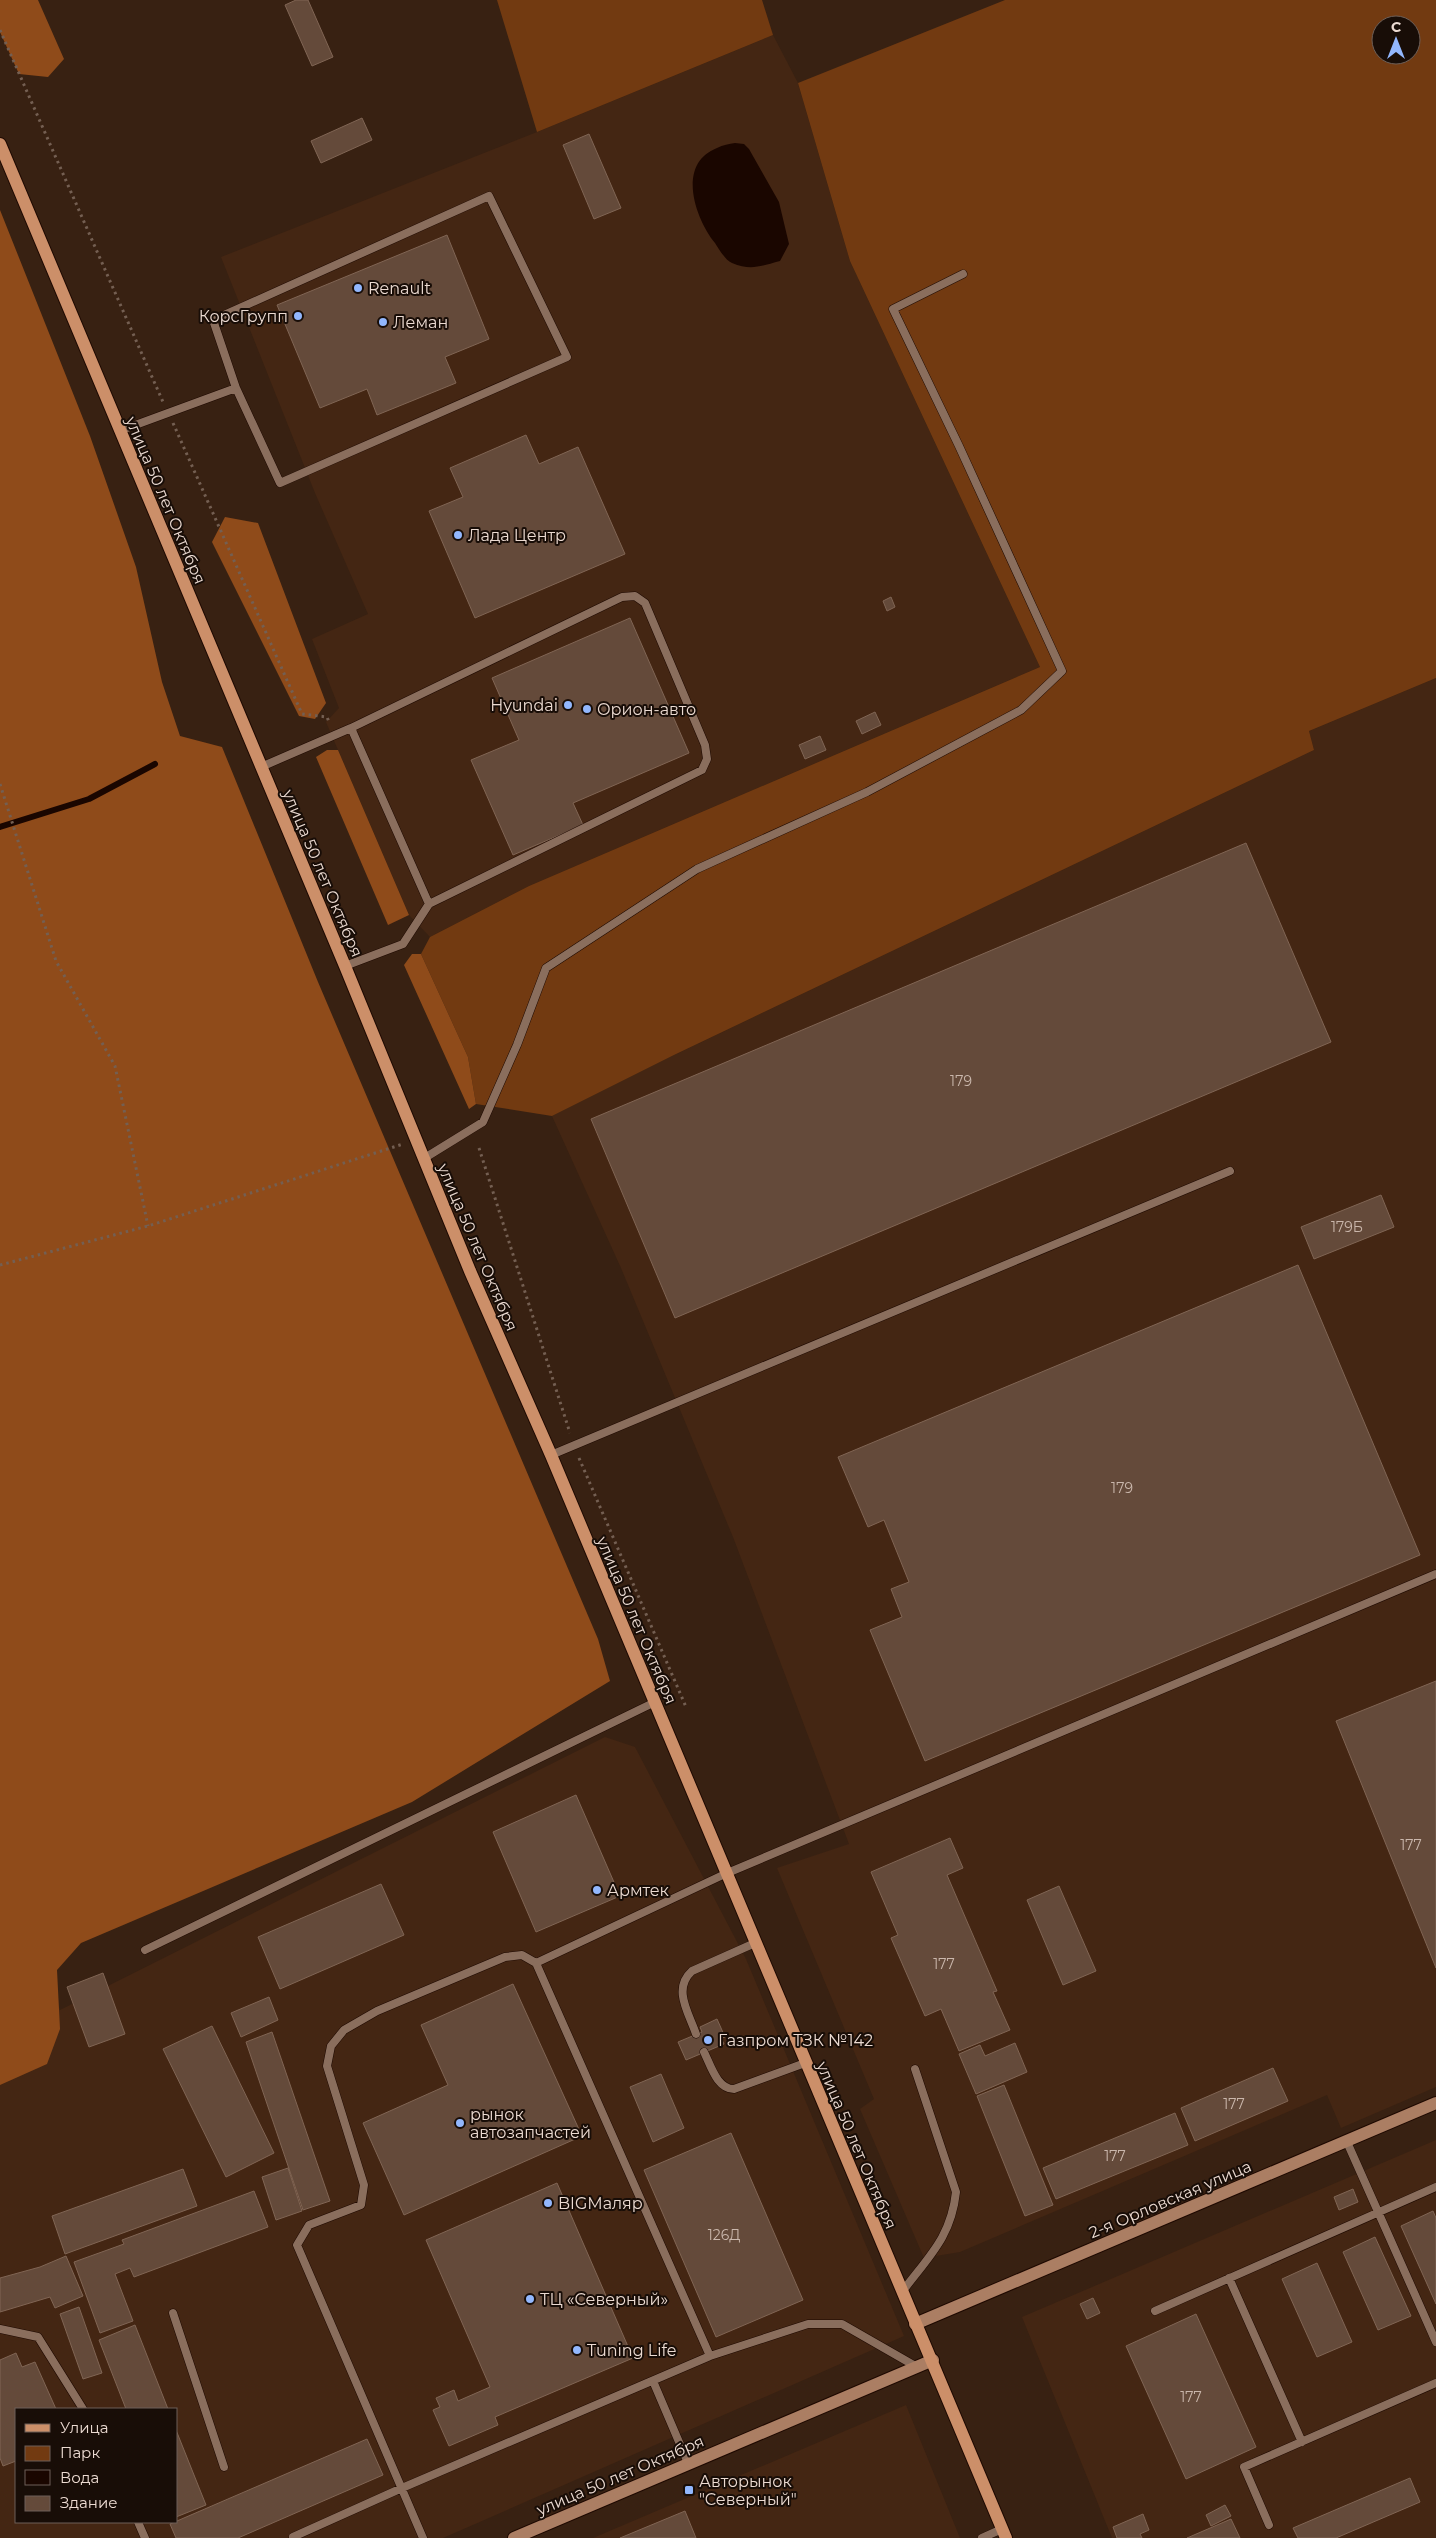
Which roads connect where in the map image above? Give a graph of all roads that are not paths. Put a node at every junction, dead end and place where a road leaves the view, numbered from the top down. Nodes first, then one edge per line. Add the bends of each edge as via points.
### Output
1 (0, 144) edge
2 (963, 274) dead end
3 (236, 388) junction
4 (119, 430) junction
5 (351, 728) junction
6 (261, 767) junction
7 (429, 904) junction
8 (345, 966) junction
9 (423, 1159) junction
10 (1230, 1171) dead end
11 (551, 1455) junction
12 (1436, 1574) edge
13 (653, 1703) junction
14 (725, 1874) junction
15 (756, 1943) junction
16 (145, 1950) dead end
17 (536, 1963) junction
18 (696, 2034) dead end
19 (704, 2052) dead end
20 (805, 2063) junction
21 (915, 2069) dead end
22 (1436, 2103) edge
23 (1347, 2142) junction
24 (1436, 2187) edge
25 (1378, 2212) junction
26 (1229, 2278) junction
27 (902, 2292) junction
28 (1155, 2311) dead end
29 (173, 2313) dead end
30 (916, 2324) junction
31 (0, 2330) edge
32 (1436, 2342) edge
33 (710, 2356) junction
34 (933, 2360) junction
35 (917, 2367) junction
36 (653, 2381) junction
37 (1436, 2383) edge
38 (82, 2408) edge
39 (1302, 2442) junction
40 (688, 2463) junction
41 (224, 2467) dead end
42 (402, 2488) junction
43 (138, 2523) edge
44 (1270, 2525) dead end
45 (1004, 2533) edge
46 (293, 2537) edge
47 (145, 2538) edge
48 (423, 2538) edge
49 (514, 2538) edge
50 (982, 2538) edge

1 - 4 main road, улица 50 лет Октября
2 - 9 lane via 893,309 1062,671 1021,710 867,792 697,869 546,968 483,1122
3 - 3 lane via 280,482 567,357 489,196 212,320
3 - 4 lane
4 - 6 main road, улица 50 лет Октября
5 - 6 lane
5 - 7 lane
5 - 7 lane via 622,597 635,596 645,603 705,745 707,759 702,770
6 - 8 main road, улица 50 лет Октября
7 - 8 lane via 403,944
8 - 9 main road, улица 50 лет Октября
9 - 11 main road, улица 50 лет Октября
10 - 11 lane
11 - 13 main road, улица 50 лет Октября
12 - 14 lane
13 - 14 main road, улица 50 лет Октября
13 - 16 lane
14 - 15 main road, улица 50 лет Октября
14 - 17 lane
15 - 18 lane via 684,1977 681,1992
15 - 20 main road, улица 50 лет Октября
17 - 33 lane
17 - 42 lane via 522,1956 505,1957 377,2011 344,2030 331,2046 327,2066 364,2185 361,2205 309,2225 297,2245
19 - 20 lane via 721,2086 727,2088
20 - 27 main road, улица 50 лет Октября
21 - 27 lane via 956,2192 954,2213 946,2233
22 - 23 street, 2-я Орловская улица
23 - 25 lane
23 - 30 street, 2-я Орловская улица
24 - 25 lane
25 - 26 lane
25 - 32 lane
26 - 28 lane
26 - 39 lane
27 - 30 main road, улица 50 лет Октября
29 - 41 lane
30 - 34 main road, улица 50 лет Октября
31 - 38 lane via 38,2337
33 - 35 lane via 808,2324 842,2324
33 - 36 lane
34 - 35 street, улица 50 лет Октября
34 - 45 main road, улица 50 лет Октября
35 - 40 street, улица 50 лет Октября
36 - 40 lane
36 - 42 lane
37 - 39 lane
39 - 44 lane via 1244,2467
40 - 49 street, улица 50 лет Октября
42 - 46 lane
42 - 48 lane
43 - 47 lane
45 - 50 lane

